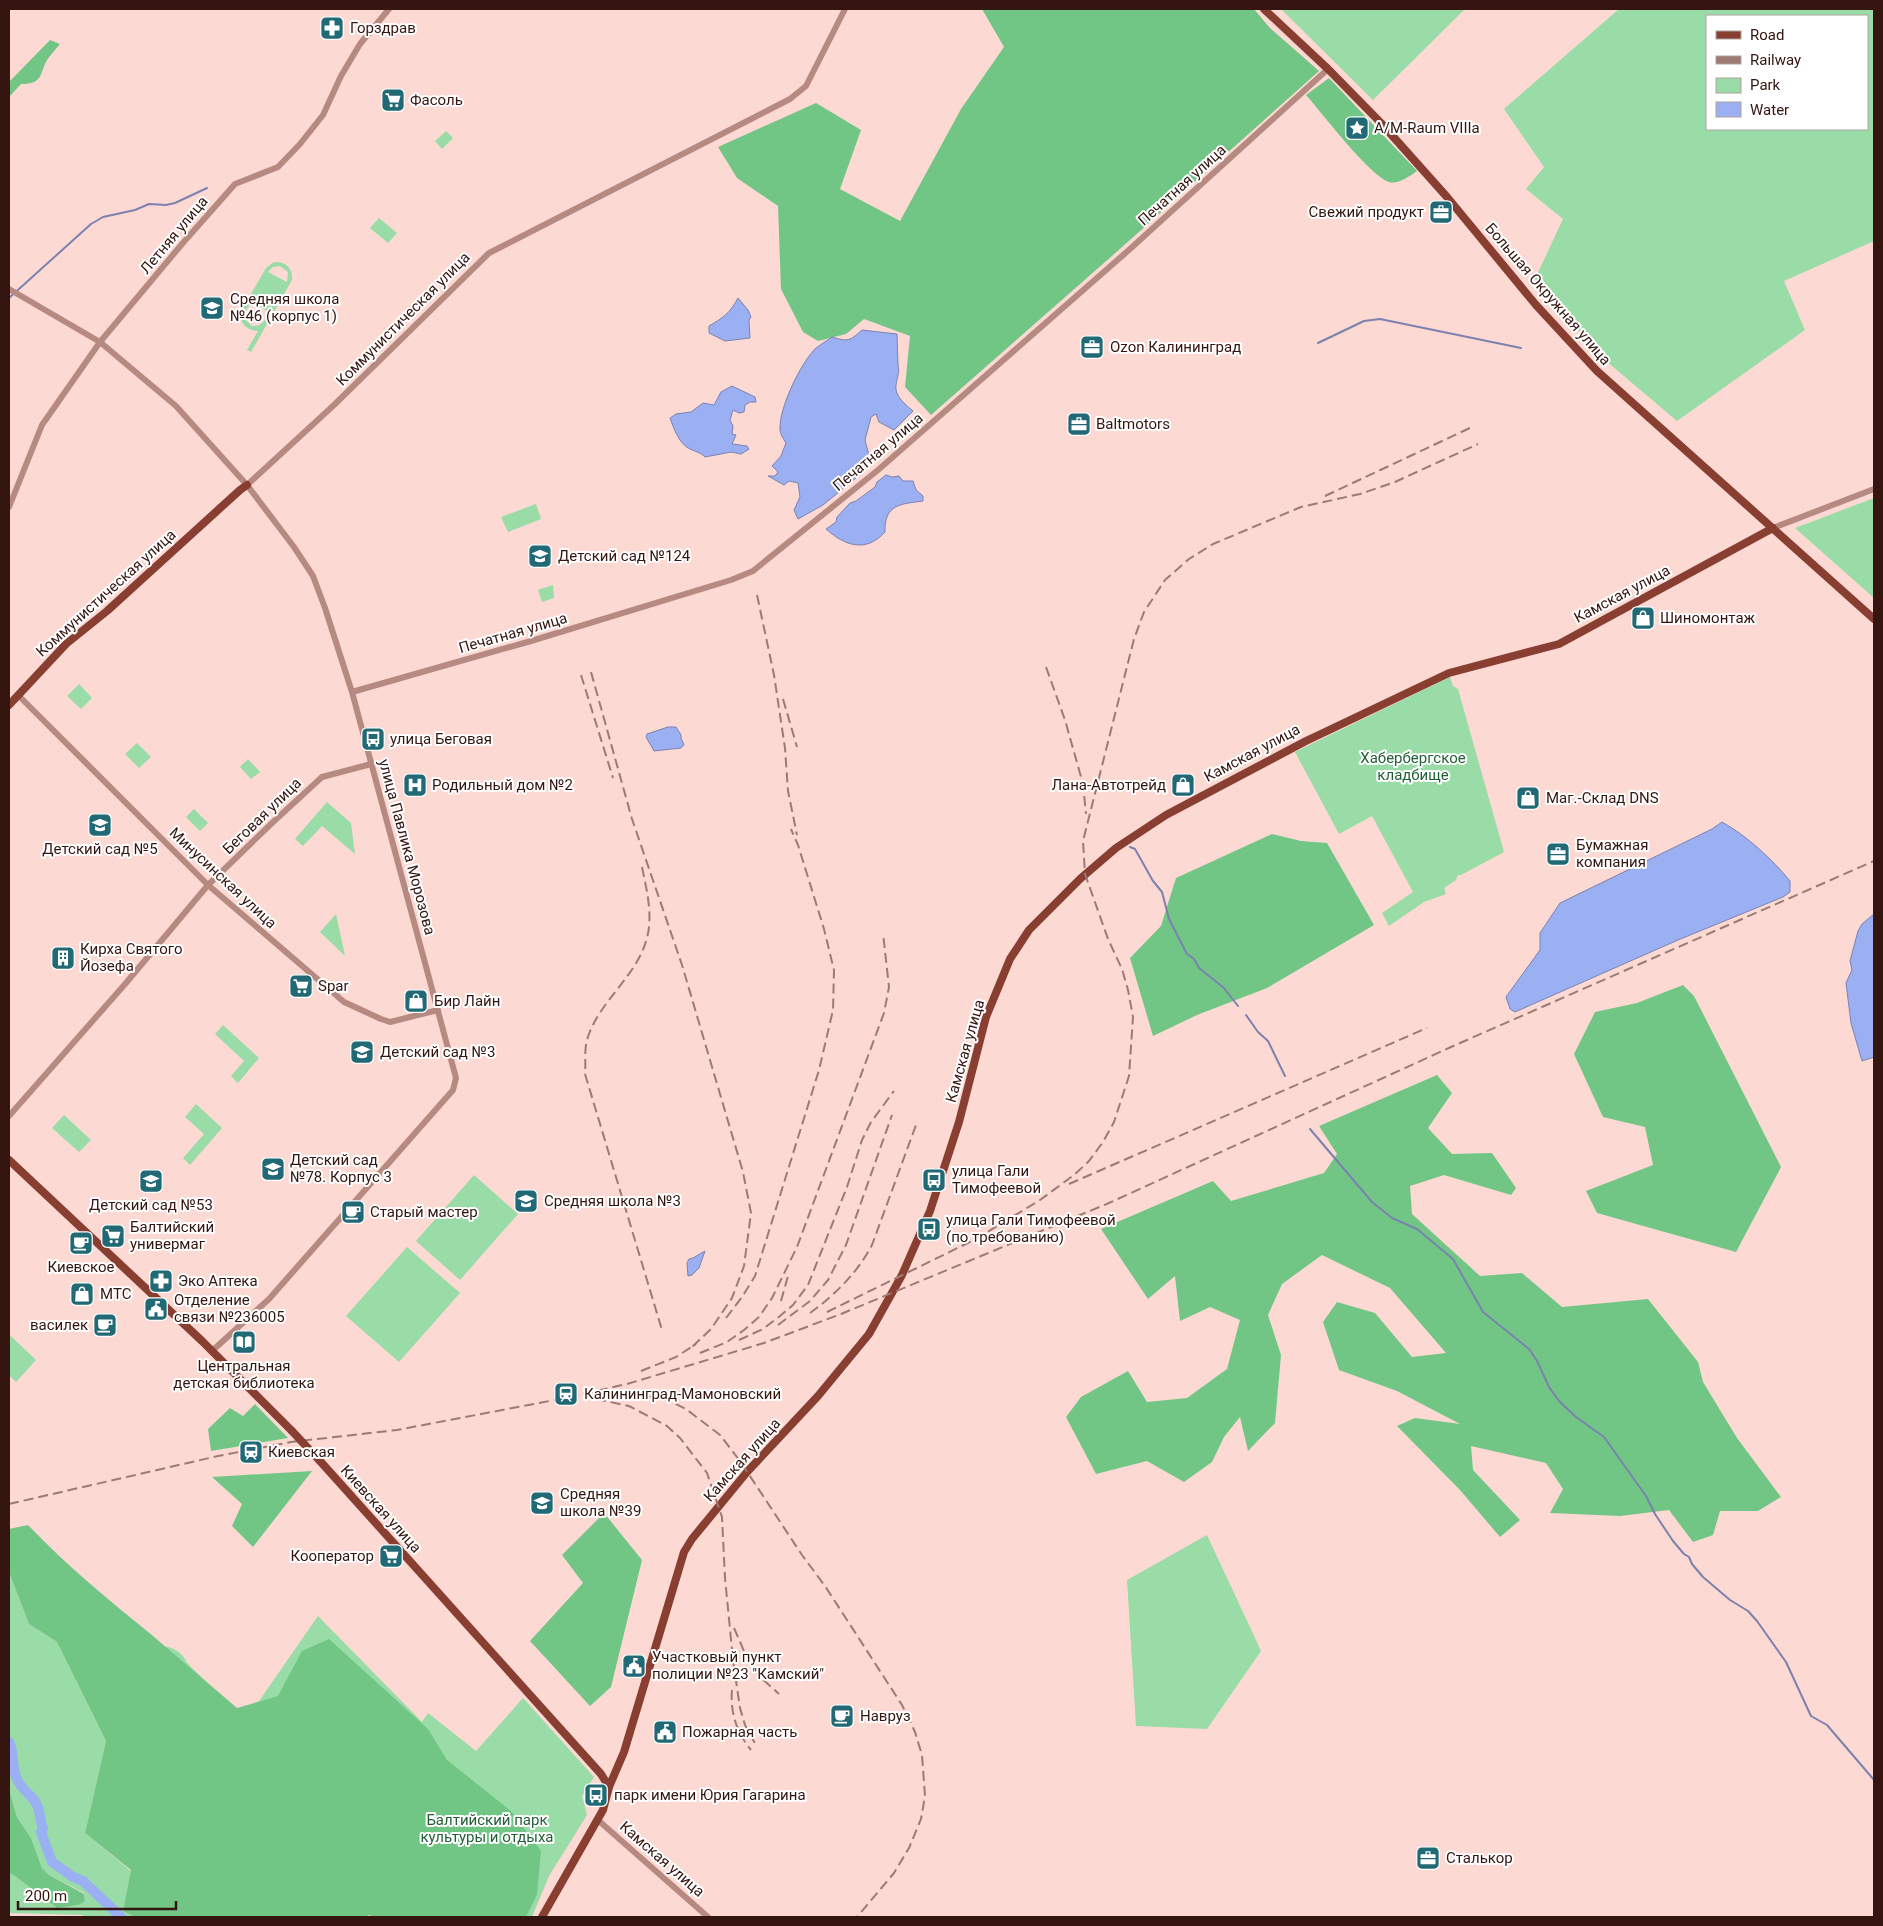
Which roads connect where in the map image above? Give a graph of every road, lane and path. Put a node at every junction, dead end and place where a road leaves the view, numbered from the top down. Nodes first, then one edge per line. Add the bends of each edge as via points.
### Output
1 (389, 9) edge
2 (845, 9) edge
3 (1264, 9) edge
4 (1328, 69) junction
5 (12, 291) edge
6 (100, 342) junction
7 (247, 485) junction
8 (1874, 489) edge
9 (9, 507) edge
10 (1773, 528) junction
11 (1874, 619) edge
12 (352, 692) junction
13 (19, 696) junction
14 (9, 706) edge
15 (371, 764) junction
16 (208, 885) junction
17 (438, 1010) junction
18 (9, 1116) edge
19 (9, 1160) edge
20 (212, 1351) junction
21 (609, 1787) junction
22 (598, 1821) junction
23 (542, 1917) edge
24 (708, 1917) edge

1 - 6 street, Летняя улица via 360,44 323,115 300,144 281,164 235,184
2 - 7 street, Коммунистическая улица via 806,86 790,99 489,253
3 - 4 main road, Большая Окружная улица
4 - 10 main road, Большая Окружная улица via 1407,151 1536,305 1597,371
4 - 12 street, Печатная улица via 1130,249 878,470 753,571 531,641
5 - 6 street, улица Павлика Морозова
6 - 7 street, улица Павлика Морозова via 176,406
6 - 9 street, Летняя улица via 42,425
7 - 12 street, улица Павлика Морозова via 313,576
7 - 13 main road, Коммунистическая улица via 66,644
8 - 10 street
10 - 11 main road, Большая Окружная улица
10 - 21 main road, Камская улица via 1559,644 1449,673 1337,725 1214,788 1116,848 1039,919 1010,959 986,1016 961,1115 930,1211 910,1260 886,1304 869,1334 844,1366 747,1472 684,1552 624,1752
12 - 15 street, улица Павлика Морозова
13 - 14 main road, Коммунистическая улица
13 - 16 street, Минусинская улица
15 - 16 street, Беговая улица via 322,777
15 - 17 street, улица Павлика Морозова
16 - 17 street, Минусинская улица via 348,1004 390,1022
16 - 18 street, Беговая улица
17 - 20 street, улица Павлика Морозова via 456,1078 453,1090 269,1299
19 - 20 main road, Киевская улица
20 - 21 main road, Киевская улица, bridge via 320,1461 601,1774
21 - 22 main road, Камская улица
22 - 23 main road, Камская улица
22 - 24 street, Камская улица

